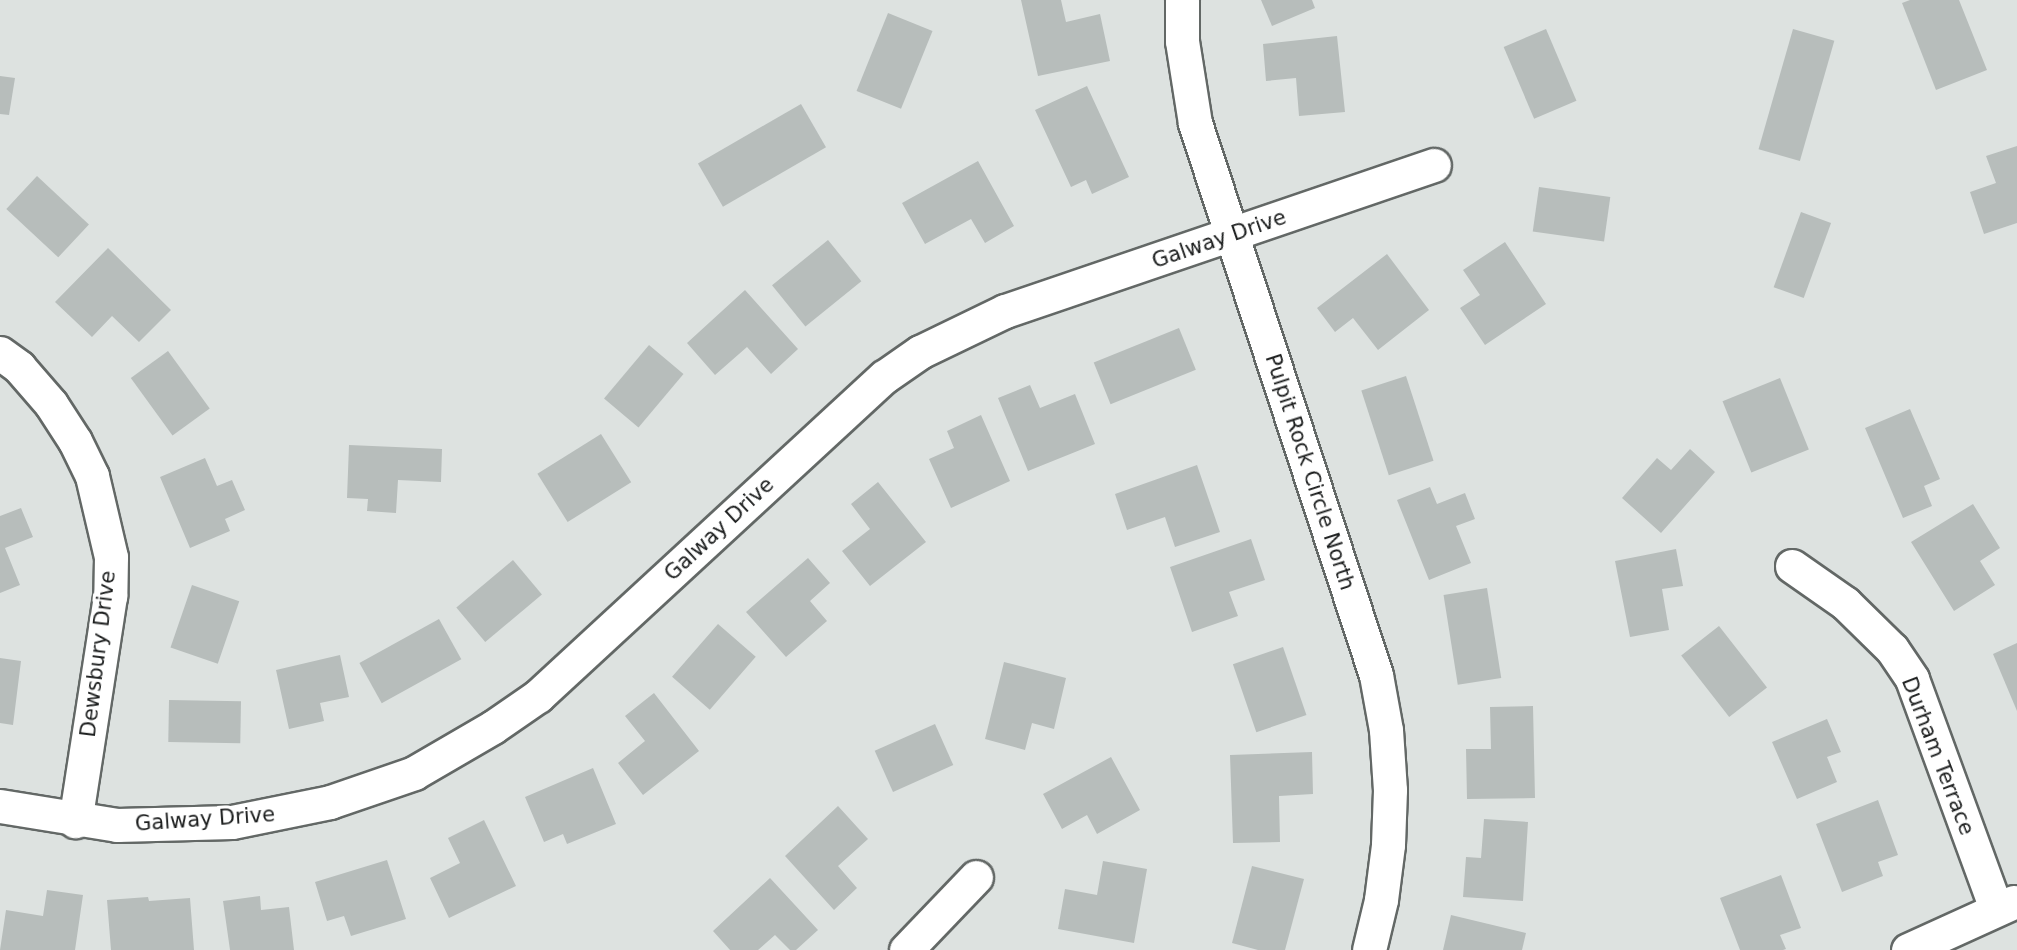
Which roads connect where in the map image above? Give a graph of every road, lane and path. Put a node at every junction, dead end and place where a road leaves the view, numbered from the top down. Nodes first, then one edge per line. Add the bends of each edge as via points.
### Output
1 (1182, 0) edge
2 (1434, 165) dead end
3 (1231, 236) junction
4 (0, 354) edge
5 (1792, 566) dead end
6 (0, 806) edge
7 (75, 821) junction
8 (976, 877) dead end
9 (2006, 905) edge
10 (906, 950) edge
11 (1369, 950) edge
12 (1908, 950) edge

1 - 3 street, Pulpit Rock Circle North via 1184,66 1195,123
2 - 3 street, Galway Drive
3 - 7 street, Galway Drive via 1005,311 920,352 884,377 538,696 414,773 330,802 232,822 117,825
3 - 11 street, Pulpit Rock Circle North via 1376,675 1390,790 1381,900
4 - 7 street, Dewsbury Drive via 19,367 51,404 75,441 92,476 110,556 110,596
5 - 9 street, Durham Terrace via 1845,603 1892,649 1912,679
6 - 7 street, Galway Drive
8 - 10 street
9 - 12 street

